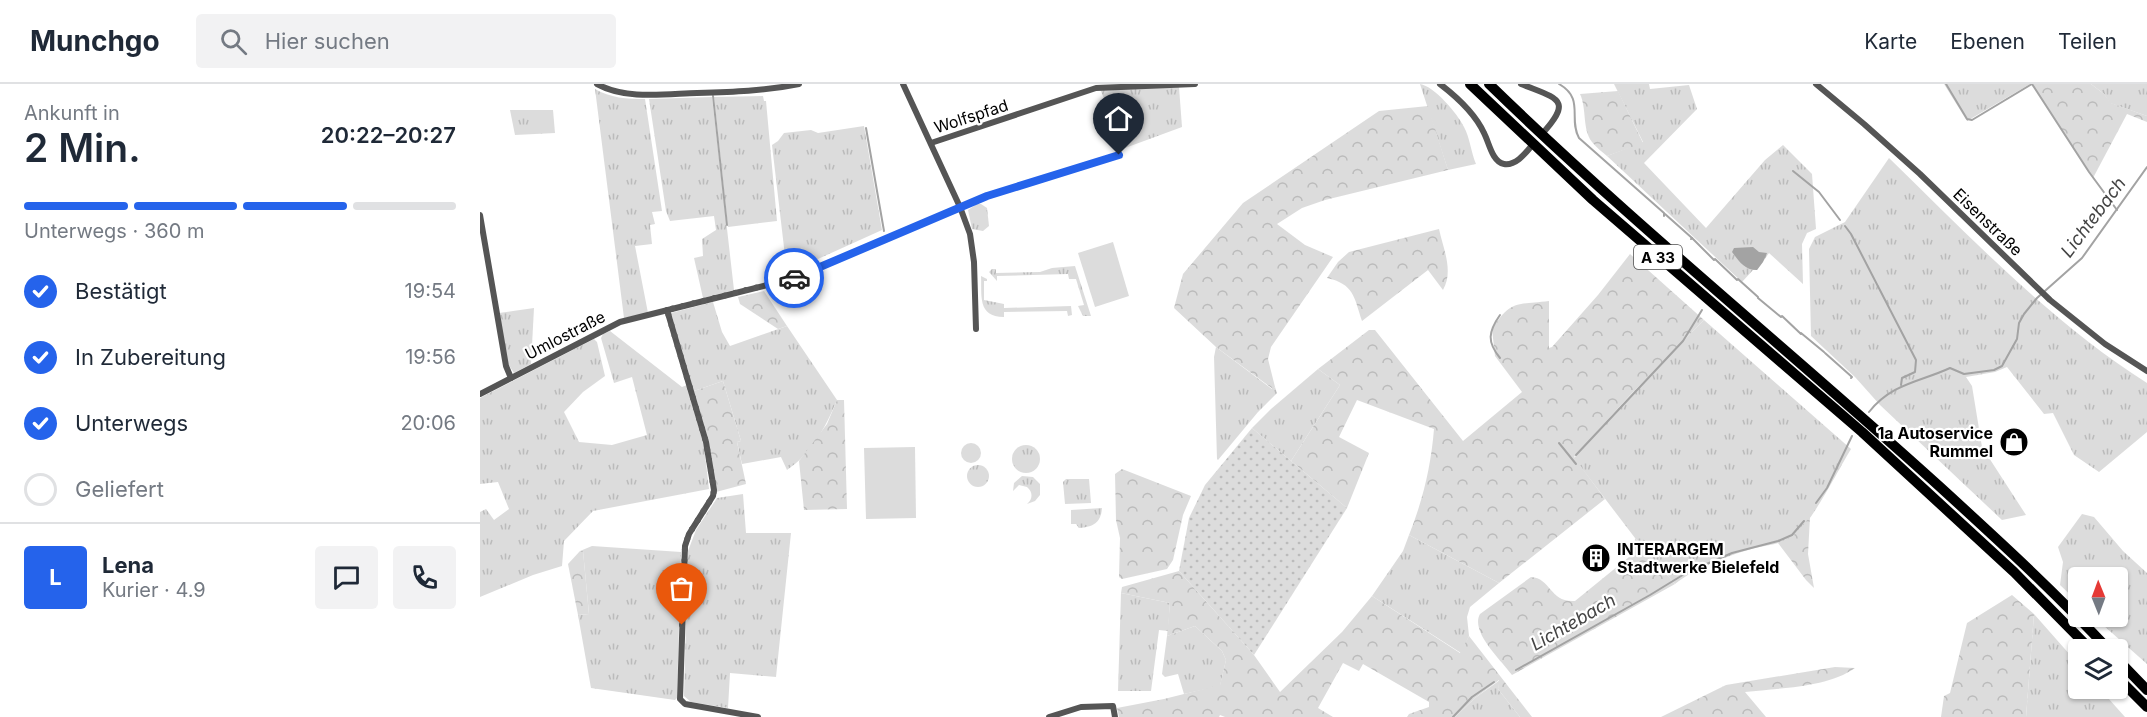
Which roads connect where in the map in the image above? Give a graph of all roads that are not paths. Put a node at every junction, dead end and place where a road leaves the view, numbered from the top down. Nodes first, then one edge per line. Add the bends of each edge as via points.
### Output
1 (597, 84) edge
2 (799, 84) edge
3 (903, 84) edge
4 (1195, 84) edge
5 (1440, 84) edge
6 (1470, 84) edge
7 (1489, 84) edge
8 (1521, 84) edge
9 (1816, 84) edge
10 (931, 143) junction
11 (1119, 155) dead end
12 (960, 207) junction
13 (480, 215) edge
14 (667, 310) junction
15 (976, 330) dead end
16 (2147, 371) edge
17 (511, 378) junction
18 (480, 394) edge
19 (1866, 428) junction
20 (2080, 639) edge
21 (2099, 639) edge
22 (2128, 670) edge
23 (2128, 688) edge
24 (2147, 690) edge
25 (2147, 707) edge
26 (758, 717) edge
27 (1049, 717) edge
28 (1115, 717) edge

1 - 2 street via 646,95 768,90
3 - 10 street
4 - 10 street, Wolfspfad via 1096,88
5 - 8 street via 1478,121 1494,156 1509,164 1520,158 1560,109 1555,99
6 - 19 highway, A 33 via 1593,200 1852,423
7 - 19 highway, A 33 via 1572,164 1859,413
9 - 16 street, Eisenstraße via 1920,174 2038,290 2105,344
10 - 12 street
11 - 12 street, Umlostraße
12 - 14 street, Umlostraße via 791,279
12 - 15 street via 973,249
13 - 17 street
14 - 17 street, Umlostraße via 620,322
14 - 26 street via 706,442 714,490 685,546 680,699 685,704
17 - 18 street, Umlostraße
19 - 20 highway, A 33
19 - 21 highway, A 33 via 1996,538
22 - 24 highway
23 - 25 highway
27 - 28 street via 1091,705 1113,706

